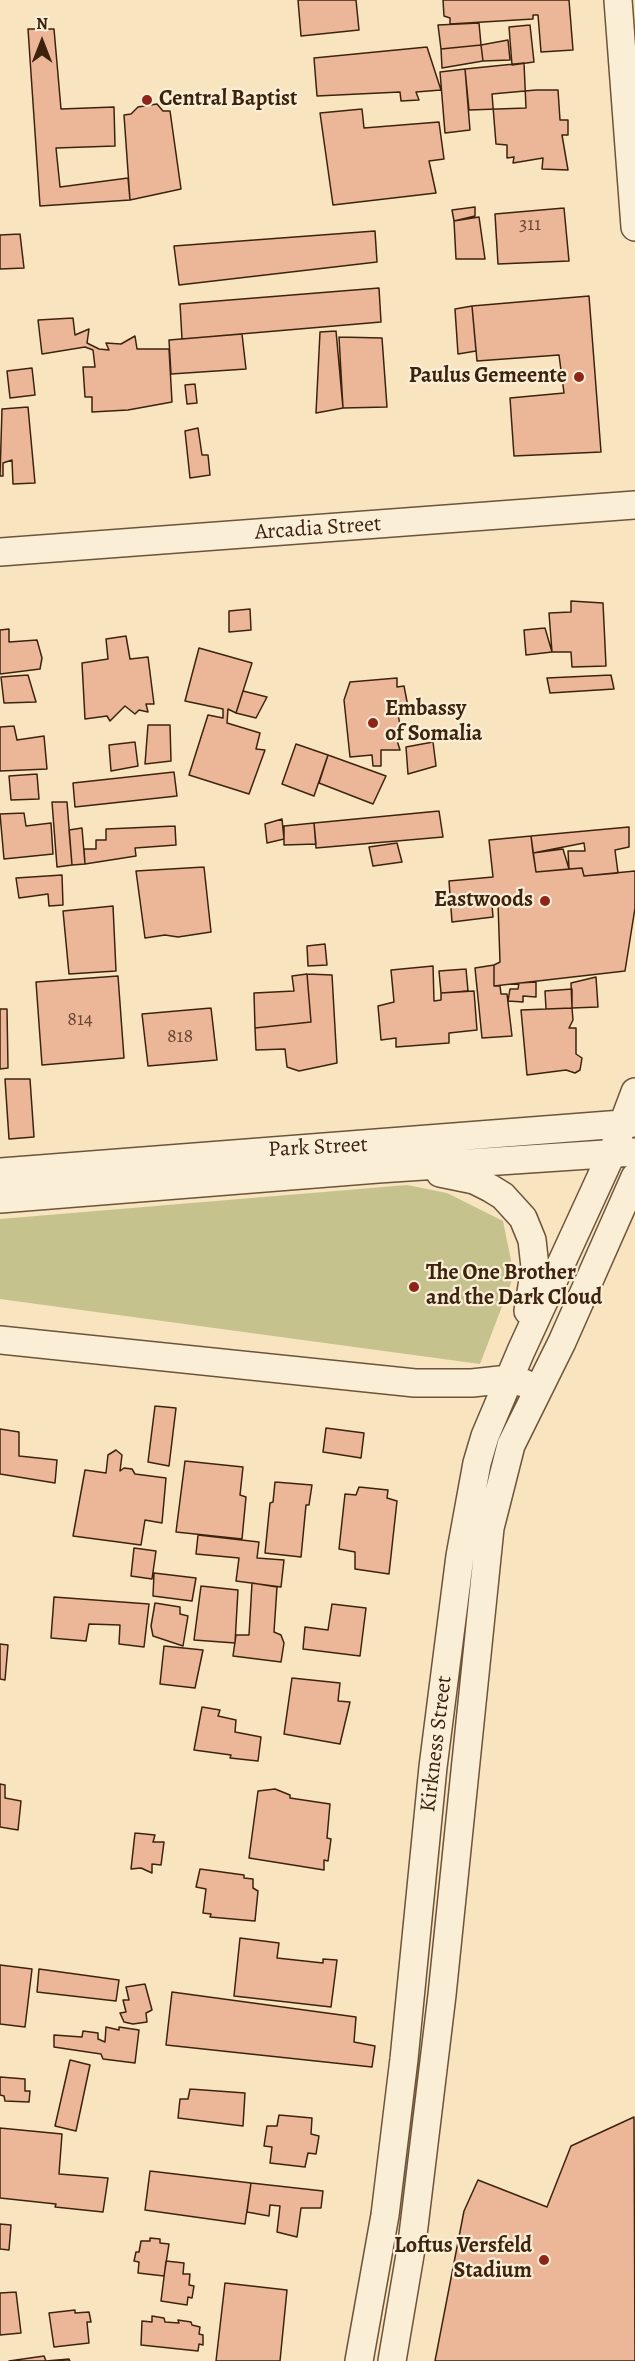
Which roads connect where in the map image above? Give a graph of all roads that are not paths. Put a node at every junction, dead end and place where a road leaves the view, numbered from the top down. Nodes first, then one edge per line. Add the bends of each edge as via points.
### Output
1 (618, 0) edge
2 (635, 227) edge
3 (635, 505) edge
4 (0, 552) edge
5 (635, 1092) edge
6 (630, 1123) edge
7 (623, 1153) edge
8 (378, 1169) junction
9 (0, 1172) edge
10 (635, 1177) edge
11 (0, 1199) edge
12 (0, 1340) edge
13 (521, 1351) junction
14 (509, 1379) junction
15 (540, 1389) junction
16 (359, 2361) edge
17 (392, 2361) edge

1 - 2 street
3 - 4 street, Arcadia Street
5 - 6 street, Kirkness Street
6 - 7 street, Kirkness Street
6 - 9 street, Park Street
7 - 8 street, Park Street
7 - 13 street, Kirkness Street
8 - 11 street, Park Street
8 - 13 street via 444,1173 474,1180 503,1196 523,1218 532,1240 535,1266
10 - 15 street, Kirkness Street
12 - 14 street via 405,1382
13 - 14 street, Kirkness Street
14 - 15 street
14 - 16 street, Kirkness Street via 477,1462 460,1556 385,2215
15 - 17 street, Kirkness Street via 511,1445 490,1528 442,1995 412,2243

